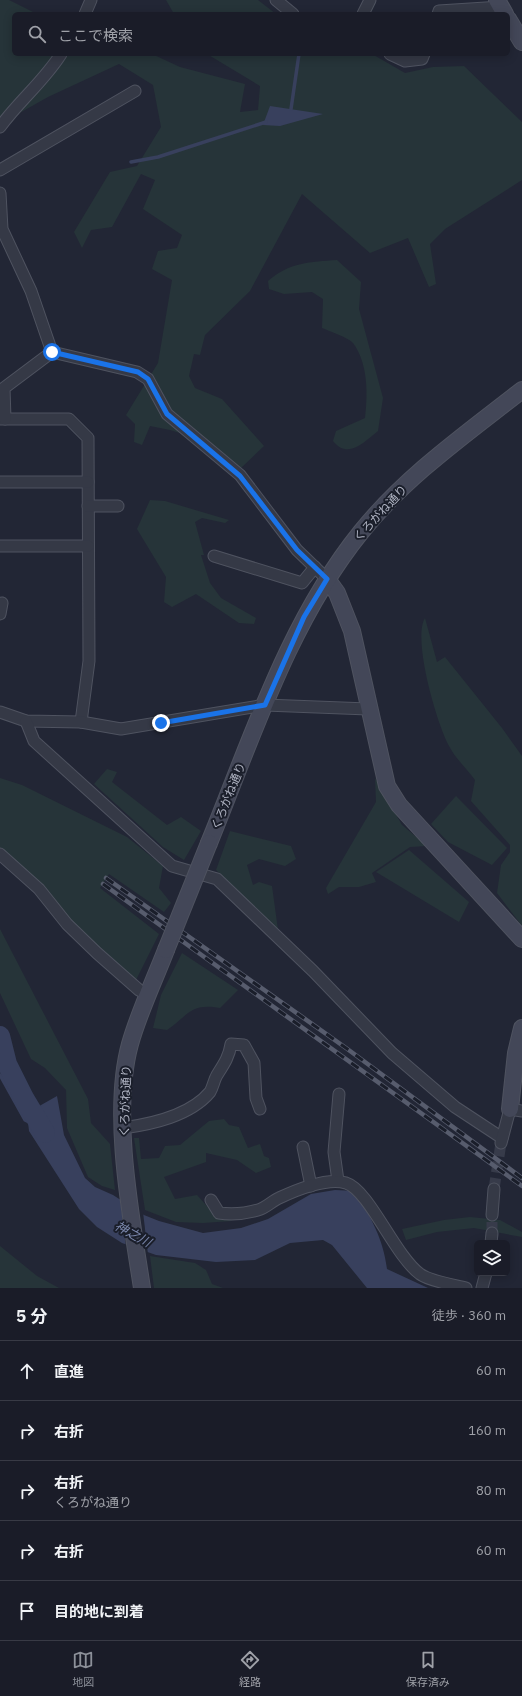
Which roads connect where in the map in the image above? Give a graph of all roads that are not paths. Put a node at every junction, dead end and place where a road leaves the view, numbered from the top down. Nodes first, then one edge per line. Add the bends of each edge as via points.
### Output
1 (91, 0) edge
2 (276, 0) edge
3 (370, 0) edge
4 (437, 0) edge
5 (290, 7) edge
6 (503, 10) edge
7 (86, 12) edge
8 (364, 12) edge
9 (439, 12) edge
10 (460, 12) edge
11 (510, 22) edge
12 (522, 42) edge
13 (60, 56) edge
14 (394, 56) edge
15 (423, 56) edge
16 (135, 91) dead end
17 (0, 127) edge
18 (0, 170) edge
19 (0, 193) edge
20 (52, 352) junction
21 (522, 390) edge
22 (3, 419) edge
23 (0, 482) edge
24 (88, 482) junction
25 (88, 506) junction
26 (118, 506) dead end
27 (0, 546) edge
28 (88, 546) junction
29 (214, 556) dead end
30 (314, 567) junction
31 (327, 579) junction
32 (2, 603) dead end
33 (0, 614) edge
34 (265, 705) junction
35 (368, 708) junction
36 (0, 712) edge
37 (26, 721) junction
38 (81, 722) junction
39 (0, 854) edge
40 (522, 939) edge
41 (148, 995) junction
42 (522, 1028) edge
43 (339, 1094) dead end
44 (260, 1109) dead end
45 (516, 1110) edge
46 (123, 1136) junction
47 (303, 1146) dead end
48 (338, 1181) junction
49 (311, 1186) junction
50 (494, 1190) tunnel mouth
51 (211, 1200) dead end
52 (492, 1215) tunnel mouth
53 (485, 1276) edge
54 (142, 1288) edge
55 (466, 1288) edge
56 (482, 1288) edge

1 - 7 street
2 - 5 street
3 - 8 street
4 - 9 street
6 - 10 street
11 - 12 street
13 - 17 street
14 - 15 street via 405,61 422,59
16 - 18 street
19 - 20 street via 2,229 31,291
20 - 22 street via 4,388
20 - 30 street via 138,372 148,379 167,414 240,476 297,550
21 - 31 street, くろがね通り via 425,466 404,486 361,532
22 - 24 street via 69,419 88,438
23 - 24 street
24 - 25 street
25 - 26 street
25 - 28 street
27 - 28 street
28 - 38 street via 89,661
29 - 30 street via 302,583
30 - 31 street
31 - 34 street, くろがね通り via 304,617
31 - 35 street via 337,593 352,631
32 - 33 street
34 - 35 street
34 - 38 street via 121,729
34 - 41 street, くろがね通り, bridge
35 - 40 street via 387,786 399,805
36 - 37 street
37 - 38 street
37 - 45 street via 34,741 172,866 217,879 313,971 392,1053 455,1107 501,1140
39 - 41 street via 39,889 67,924 97,953
41 - 46 street, くろがね通り via 130,1044 124,1077
42 - 45 street via 516,1053
43 - 48 street via 334,1152
44 - 46 street via 256,1098 254,1063 244,1045 231,1044 229,1057 210,1091 195,1104
46 - 54 street, くろがね通り via 132,1226
47 - 49 street
48 - 49 street
48 - 55 street via 348,1184 364,1198 406,1262 421,1275
49 - 51 street via 278,1198 260,1210 235,1215 219,1213
50 - 52 street
53 - 56 street

